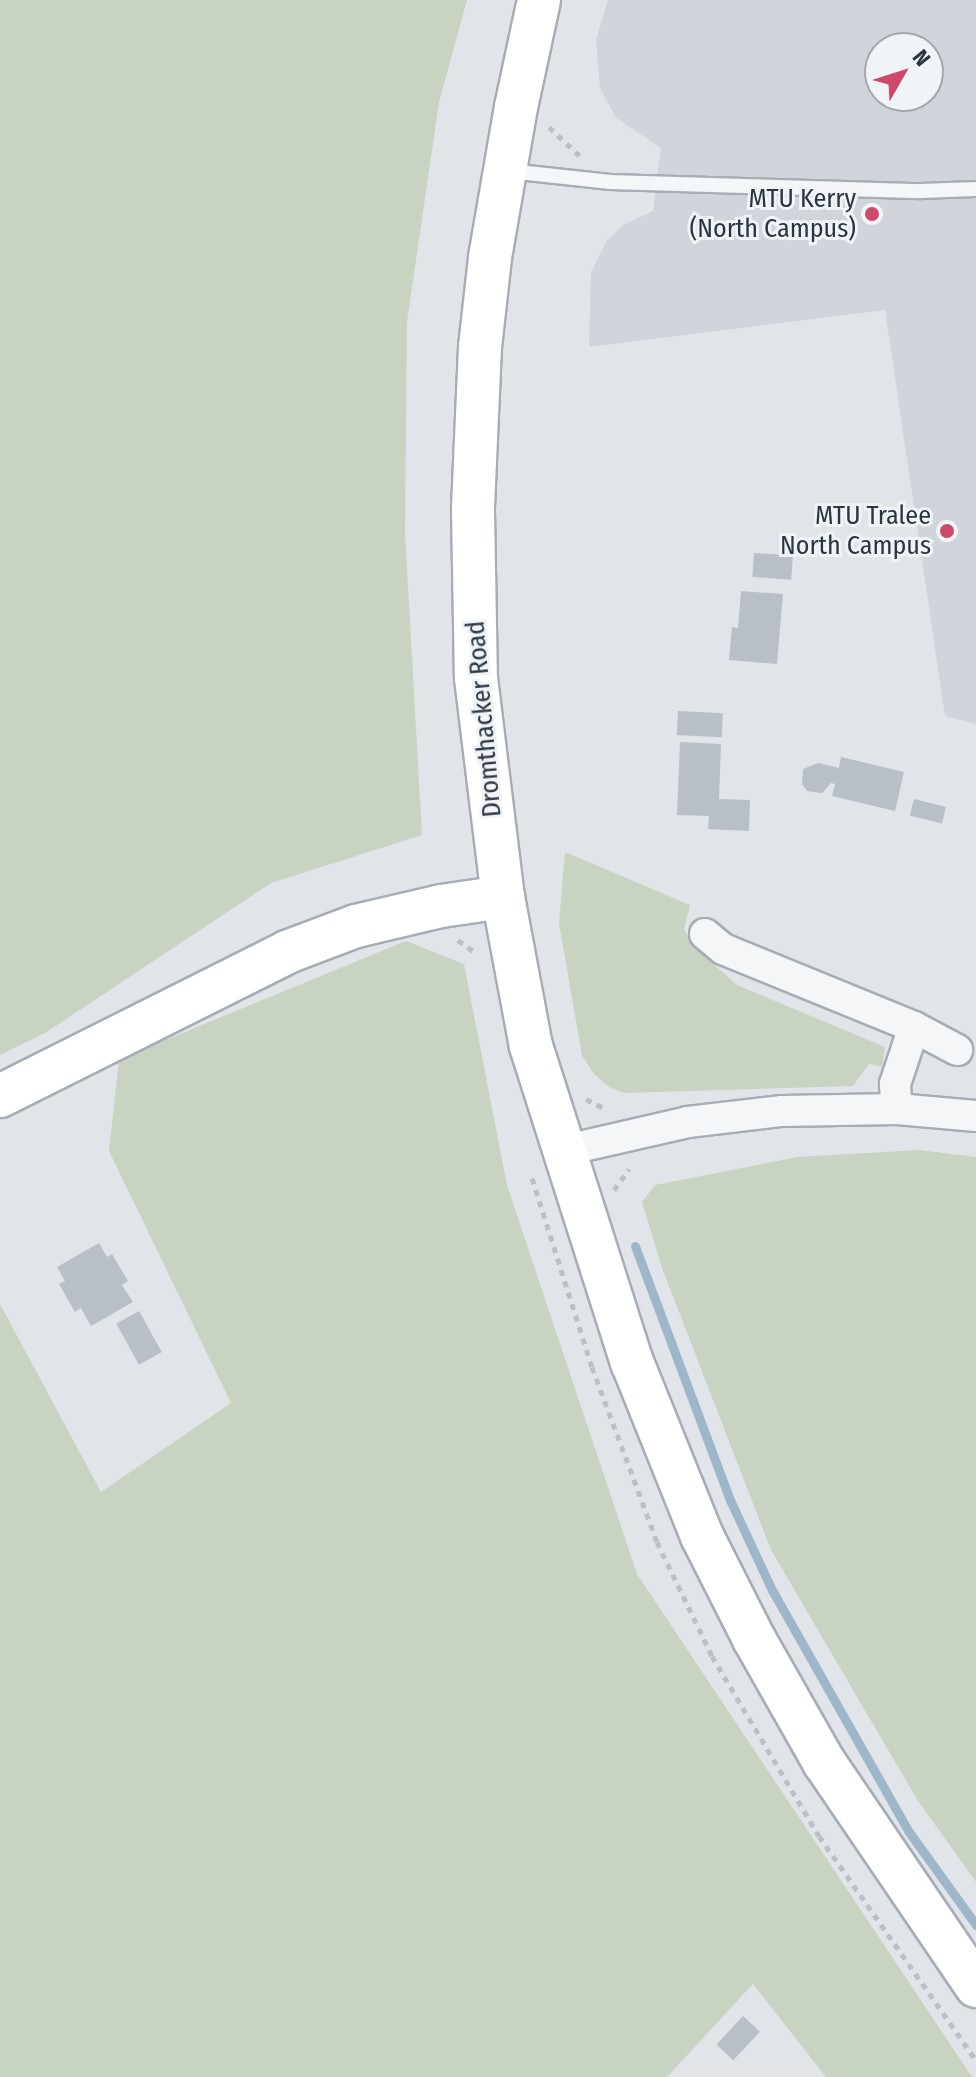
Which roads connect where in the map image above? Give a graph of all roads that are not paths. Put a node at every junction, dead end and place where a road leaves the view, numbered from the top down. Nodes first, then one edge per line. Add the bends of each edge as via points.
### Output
1 (539, 0) edge
2 (505, 170) junction
3 (976, 189) edge
4 (503, 897) junction
5 (705, 934) dead end
6 (914, 1027) junction
7 (957, 1050) dead end
8 (0, 1096) edge
9 (897, 1109) junction
10 (976, 1116) edge
11 (566, 1150) junction
12 (976, 1986) edge

1 - 2 street, Dromthacker Road
2 - 3 lane via 610,182
2 - 4 street, Dromthacker Road via 480,347 473,510 476,678
4 - 8 street via 356,926 287,952
4 - 11 street, Dromthacker Road via 531,1046
5 - 6 street via 723,949
6 - 7 street
6 - 9 street via 895,1084
9 - 10 street
9 - 11 street via 746,1114
11 - 12 street, Dromthacker Road via 632,1362 702,1536 824,1762

